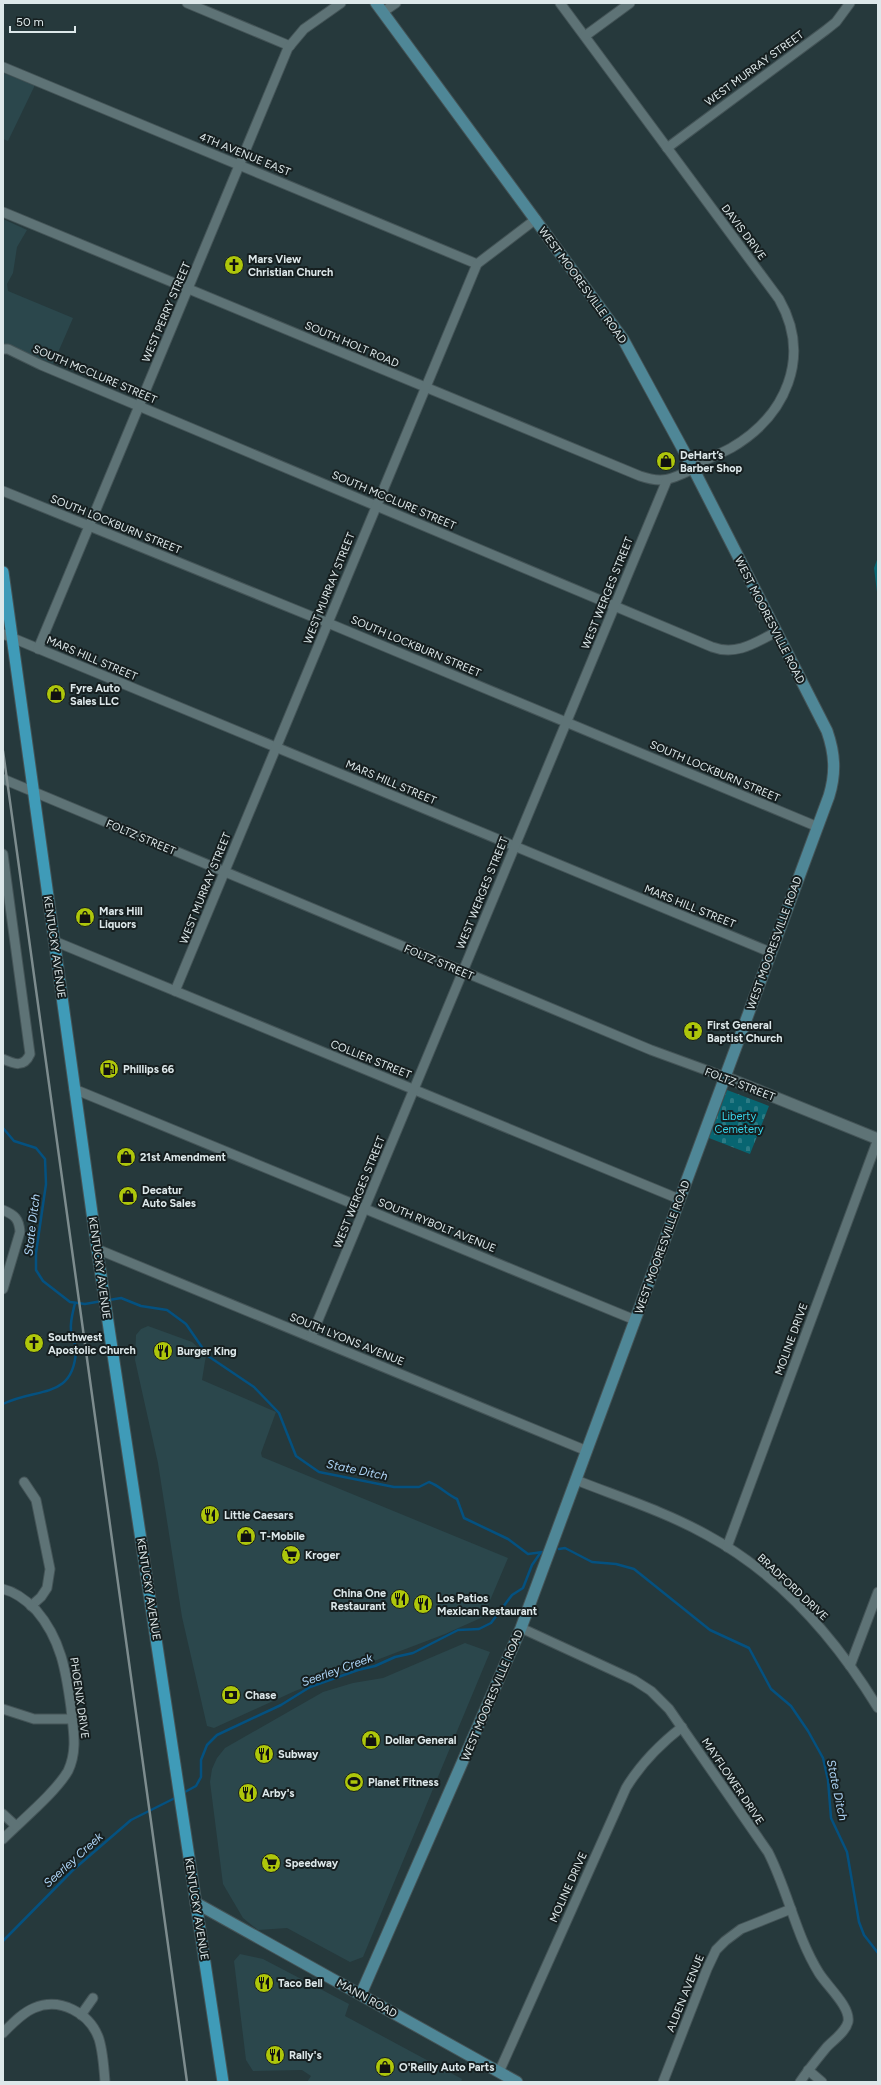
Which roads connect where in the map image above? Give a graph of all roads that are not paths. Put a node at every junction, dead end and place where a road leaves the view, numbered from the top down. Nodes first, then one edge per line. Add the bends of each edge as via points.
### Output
1 (187, 3) edge
2 (340, 3) edge
3 (376, 3) edge
4 (396, 3) edge
5 (560, 3) edge
6 (630, 3) edge
7 (850, 3) edge
8 (384, 12) junction
9 (585, 36) junction
10 (290, 46) junction
11 (3, 67) edge
12 (666, 148) junction
13 (239, 165) junction
14 (3, 212) edge
15 (536, 219) junction
16 (477, 264) junction
17 (189, 288) junction
18 (3, 349) edge
19 (425, 387) junction
20 (140, 406) junction
21 (692, 468) junction
22 (667, 480) junction
23 (3, 491) edge
24 (376, 506) junction
25 (90, 526) junction
26 (3, 572) edge
27 (614, 606) junction
28 (328, 623) junction
29 (776, 632) junction
30 (8, 636) edge
31 (38, 649) junction
32 (566, 722) junction
33 (276, 747) junction
34 (3, 779) edge
35 (34, 792) junction
36 (818, 827) junction
37 (514, 846) junction
38 (3, 854) edge
39 (224, 872) junction
40 (3, 923) edge
41 (13, 927) junction
42 (54, 941) junction
43 (770, 952) junction
44 (463, 972) junction
45 (175, 991) junction
46 (3, 1059) edge
47 (725, 1077) junction
48 (74, 1089) junction
49 (414, 1089) junction
50 (878, 1139) edge
51 (679, 1199) junction
52 (365, 1208) junction
53 (3, 1210) edge
54 (97, 1249) junction
55 (3, 1289) edge
56 (634, 1320) junction
57 (311, 1337) junction
58 (587, 1451) junction
59 (576, 1480) junction
60 (24, 1482) dead end
61 (727, 1547) junction
62 (3, 1589) edge
63 (878, 1592) edge
64 (31, 1606) junction
65 (521, 1628) junction
66 (850, 1666) junction
67 (878, 1708) edge
68 (3, 1709) edge
69 (72, 1719) junction
70 (682, 1727) junction
71 (3, 1814) edge
72 (16, 1826) junction
73 (3, 1839) edge
74 (196, 1903) junction
75 (791, 1909) junction
76 (361, 1994) junction
77 (93, 1998) dead end
78 (81, 2015) junction
79 (3, 2033) edge
80 (808, 2070) junction
81 (498, 2072) junction
82 (105, 2082) edge
83 (223, 2082) edge
84 (517, 2082) edge
85 (663, 2082) edge
86 (800, 2082) edge
87 (822, 2082) edge

1 - 10 street
2 - 10 street, WEST PERRY STREET via 304,29
3 - 8 main road, WEST MOORESVILLE ROAD
4 - 8 street
5 - 9 street, DAVIS DRIVE
6 - 9 street
7 - 12 street, WEST MURRAY STREET via 836,22 826,30
8 - 15 main road, WEST MOORESVILLE ROAD
9 - 12 street, DAVIS DRIVE
10 - 13 street, WEST PERRY STREET
11 - 13 street, 4TH AVENUE EAST
12 - 21 street, DAVIS DRIVE via 779,299 788,317 794,344 791,376 784,394 770,414 732,447
13 - 16 street, 4TH AVENUE EAST
13 - 17 street, WEST PERRY STREET
14 - 17 street, SOUTH HOLT ROAD
15 - 16 street, WEST MURRAY STREET
15 - 21 main road, WEST MOORESVILLE ROAD via 614,324
16 - 19 street, WEST MURRAY STREET
17 - 19 street, SOUTH HOLT ROAD
17 - 20 street, WEST PERRY STREET
18 - 20 street, SOUTH MCCLURE STREET
19 - 22 street, SOUTH HOLT ROAD via 640,476 656,481
19 - 24 street, WEST MURRAY STREET
20 - 24 street, SOUTH MCCLURE STREET
20 - 25 street, WEST PERRY STREET
21 - 22 street, SOUTH HOLT ROAD
21 - 29 main road, WEST MOORESVILLE ROAD
22 - 27 street, WEST WERGES STREET
23 - 25 street, SOUTH LOCKBURN STREET
24 - 27 street, SOUTH MCCLURE STREET
24 - 28 street, WEST MURRAY STREET
25 - 28 street, SOUTH LOCKBURN STREET
25 - 31 street, WEST PERRY STREET
26 - 30 main road, KENTUCKY AVENUE
27 - 29 street, SOUTH MCCLURE STREET via 717,649 742,649
27 - 32 street, WEST WERGES STREET
28 - 32 street, SOUTH LOCKBURN STREET
28 - 33 street, WEST MURRAY STREET
29 - 36 main road, WEST MOORESVILLE ROAD via 827,731 832,748 832,784
30 - 31 street, MARS HILL STREET
30 - 35 main road, KENTUCKY AVENUE
31 - 33 street, MARS HILL STREET
32 - 36 street, SOUTH LOCKBURN STREET
32 - 37 street, WEST WERGES STREET
33 - 37 street, MARS HILL STREET
33 - 39 street, WEST MURRAY STREET
34 - 35 street, FOLTZ STREET
35 - 39 street, FOLTZ STREET
35 - 42 main road, KENTUCKY AVENUE
36 - 43 main road, WEST MOORESVILLE ROAD
37 - 43 street, MARS HILL STREET
37 - 44 street, WEST WERGES STREET
38 - 41 street
39 - 44 street, FOLTZ STREET
39 - 45 street, WEST MURRAY STREET
40 - 41 street
41 - 46 street via 30,1054 25,1062 17,1064
42 - 45 street, COLLIER STREET
42 - 48 main road, KENTUCKY AVENUE
43 - 47 main road, WEST MOORESVILLE ROAD
44 - 47 street, FOLTZ STREET via 651,1050
44 - 49 street, WEST WERGES STREET
45 - 49 street, COLLIER STREET
47 - 50 street, FOLTZ STREET
47 - 51 main road, WEST MOORESVILLE ROAD
48 - 52 street, SOUTH RYBOLT AVENUE
48 - 54 main road, KENTUCKY AVENUE
49 - 51 street, COLLIER STREET
49 - 52 street, WEST WERGES STREET
50 - 61 street, MOLINE DRIVE
51 - 56 main road, WEST MOORESVILLE ROAD
52 - 56 street, SOUTH RYBOLT AVENUE
52 - 57 street, WEST WERGES STREET
53 - 55 street via 14,1214 20,1232
54 - 57 street, SOUTH LYONS AVENUE
54 - 74 main road, KENTUCKY AVENUE
56 - 58 main road, WEST MOORESVILLE ROAD
57 - 58 street, SOUTH LYONS AVENUE
58 - 59 main road, WEST MOORESVILLE ROAD
59 - 61 street, BRADFORD DRIVE via 691,1527
59 - 65 main road, WEST MOORESVILLE ROAD
60 - 64 street via 36,1500 50,1569 47,1588
61 - 66 street, BRADFORD DRIVE via 766,1576 802,1609
62 - 64 street, PHOENIX DRIVE via 18,1595
63 - 66 street
64 - 69 street, PHOENIX DRIVE via 45,1621 60,1649 66,1672
65 - 70 street, MAYFLOWER DRIVE via 637,1681 660,1700
65 - 76 main road, WEST MOORESVILLE ROAD
66 - 67 street, BRADFORD DRIVE
68 - 69 street via 34,1719
69 - 72 street, PHOENIX DRIVE via 75,1743 68,1770 55,1787
70 - 75 street, MAYFLOWER DRIVE via 768,1852
70 - 81 street, MOLINE DRIVE via 640,1766 626,1788
71 - 72 street
72 - 73 street, PHOENIX DRIVE
74 - 76 main road, MANN ROAD
74 - 83 main road, KENTUCKY AVENUE
75 - 80 street, MAYFLOWER DRIVE via 810,1958 846,2008 848,2018 844,2029
75 - 85 street, ALDEN AVENUE via 741,1929 716,1950
76 - 81 main road, MANN ROAD
77 - 78 street
78 - 79 street via 63,2006 39,2007 21,2016
78 - 82 street via 92,2026 99,2040
80 - 86 street
80 - 87 street
81 - 84 main road, MANN ROAD

